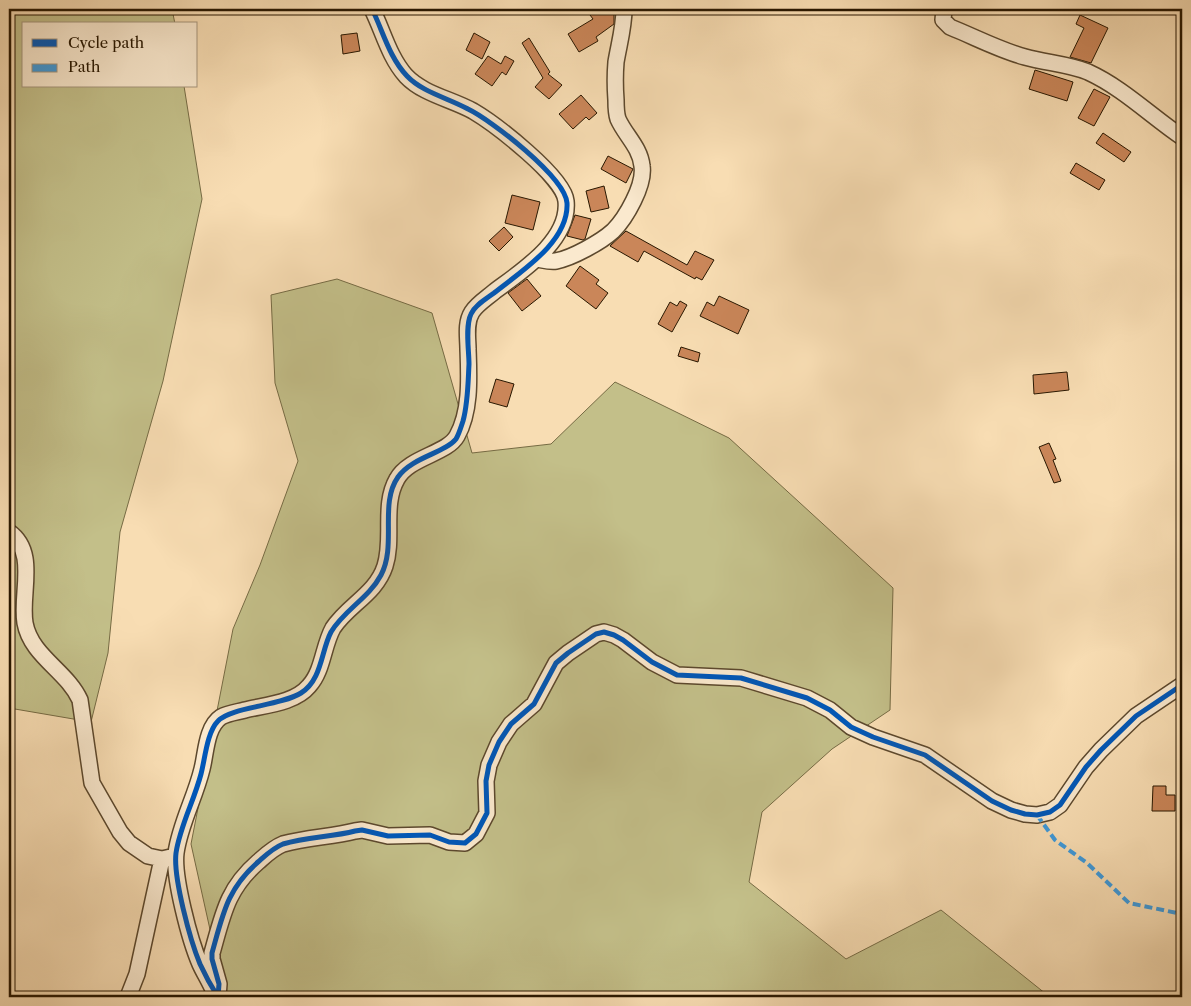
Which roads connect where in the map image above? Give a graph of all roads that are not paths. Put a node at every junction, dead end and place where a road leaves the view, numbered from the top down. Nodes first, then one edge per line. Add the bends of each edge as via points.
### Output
1 (372, 9) edge
2 (624, 9) edge
3 (944, 9) edge
4 (1182, 137) edge
5 (537, 259) junction
6 (9, 532) edge
7 (1182, 685) edge
8 (169, 858) junction
9 (128, 997) edge
10 (218, 997) edge

1 - 5 street via 397,65 408,77 483,118 541,165 564,191 567,203 565,217 552,242
2 - 5 street via 616,61 616,102 618,118 640,157 640,186 614,231 579,253 560,260
3 - 4 street via 943,20 950,27 1010,53 1066,65 1100,78
5 - 8 street via 478,304 470,316 467,400 459,431 454,441 408,467 397,479 390,499 389,551 380,579 333,629 316,676 300,694 223,716 214,725 194,797
6 - 8 street via 25,553 25,623 32,642 68,680 80,700 92,783 129,843 148,856
7 - 10 street via 1136,716 1086,767 1060,805 1050,812 1025,814 992,801 925,755 852,727 807,698 741,678 677,675 614,635 596,634 556,663 534,704 511,724 499,742 489,764 486,781 487,813 476,834 465,844 430,835 388,836 362,830 276,847 251,868 237,884 225,907 212,953 219,984
8 - 9 street
8 - 10 street via 199,962

